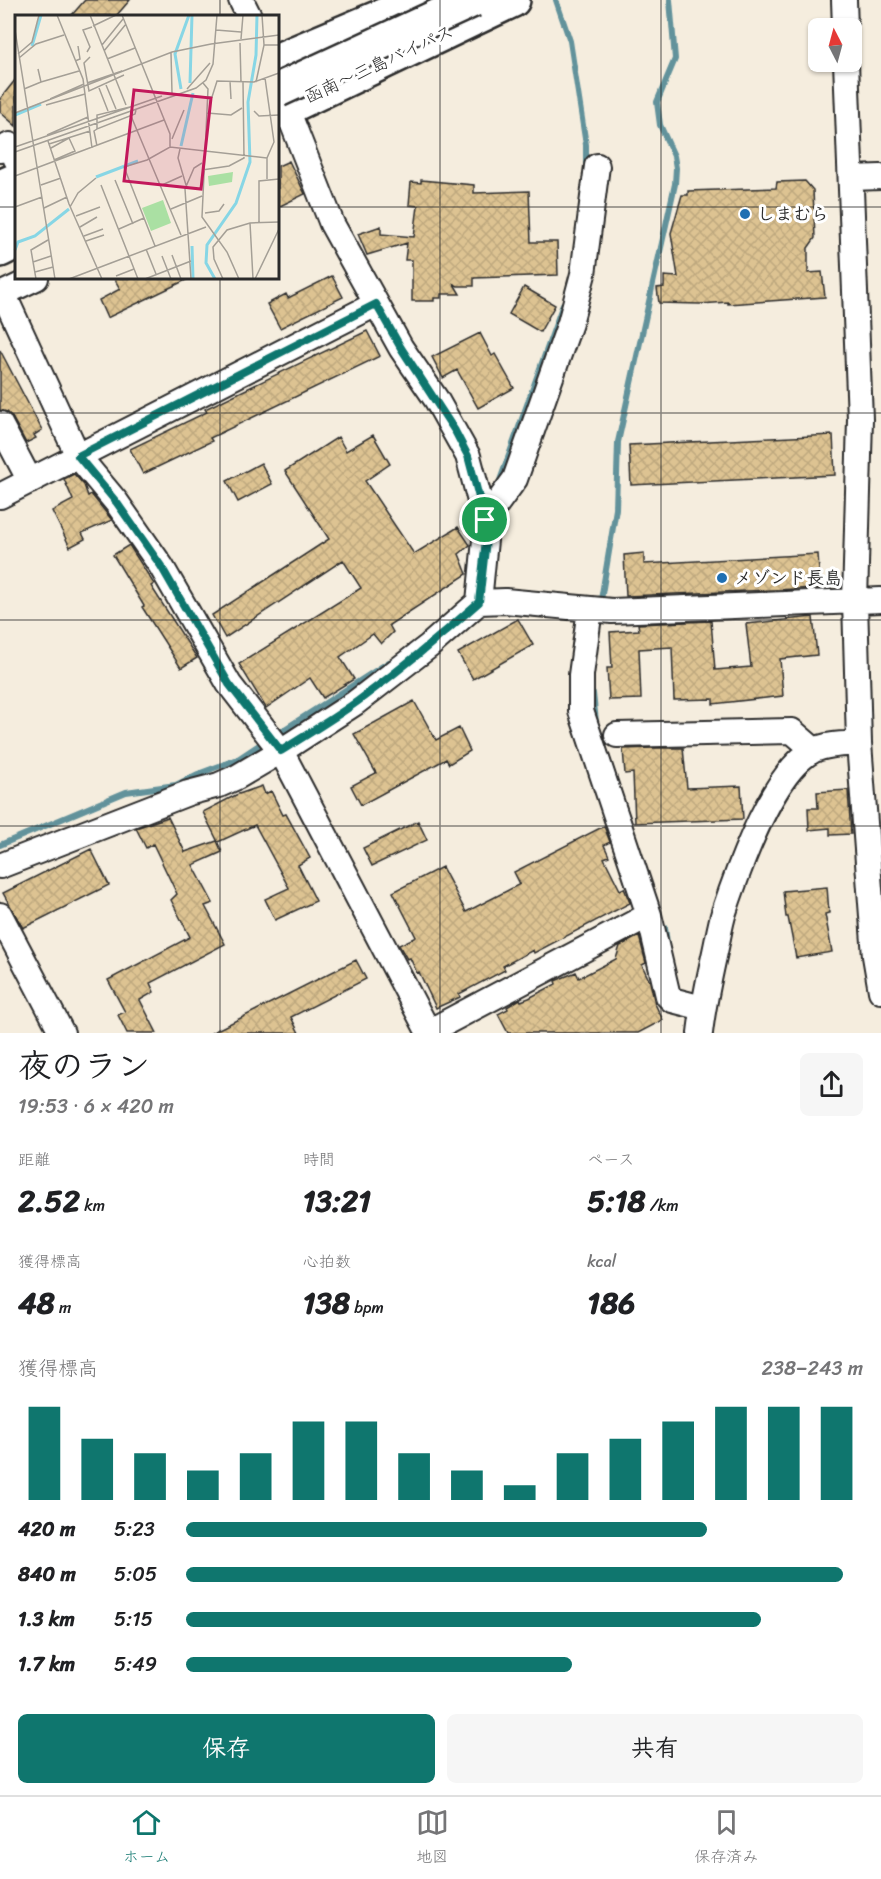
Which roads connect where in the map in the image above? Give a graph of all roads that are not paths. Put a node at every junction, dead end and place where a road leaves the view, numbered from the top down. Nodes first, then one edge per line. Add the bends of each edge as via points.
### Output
1 (241, 0) edge
2 (420, 0) edge
3 (473, 0) edge
4 (513, 0) edge
5 (844, 0) edge
6 (248, 15) edge
7 (845, 18) edge
8 (279, 60) edge
9 (846, 72) edge
10 (280, 98) edge
11 (0, 150) edge
12 (15, 157) edge
13 (597, 166) dead end
14 (881, 177) edge
15 (851, 178) junction
16 (15, 180) edge
17 (0, 188) edge
18 (15, 210) edge
19 (0, 217) edge
20 (15, 242) edge
21 (0, 250) edge
22 (34, 279) edge
23 (1, 294) edge
24 (376, 304) junction
25 (0, 424) edge
26 (78, 456) junction
27 (30, 481) junction
28 (0, 496) edge
29 (485, 520) junction
30 (881, 600) edge
31 (855, 601) junction
32 (479, 602) junction
33 (590, 609) junction
34 (617, 735) dead end
35 (859, 743) junction
36 (814, 750) junction
37 (281, 751) junction
38 (872, 822) edge
39 (0, 866) edge
40 (0, 915) edge
41 (649, 915) junction
42 (881, 991) edge
43 (703, 1008) junction
44 (429, 1032) edge
45 (62, 1033) edge
46 (700, 1033) edge

1 - 6 street
2 - 8 highway
3 - 10 highway, bridge
4 - 10 highway, 函南～三島バイパス
5 - 7 street
9 - 15 street
10 - 24 street via 332,224
11 - 12 street via 10,145
13 - 29 street via 583,274 570,323 515,479
14 - 15 street
15 - 31 street via 860,419
16 - 17 highway
18 - 19 highway
20 - 21 highway
22 - 23 street
23 - 26 street
24 - 26 street
24 - 29 street via 468,456
25 - 27 street
26 - 27 street
26 - 37 street via 161,566 229,684
27 - 28 street
29 - 32 street
30 - 31 street
31 - 33 street
31 - 35 street
32 - 33 street
32 - 37 street via 381,684
33 - 41 street via 581,675 581,711
34 - 36 street via 792,731
35 - 36 street
35 - 38 street
36 - 43 street via 796,763 768,804 723,914
37 - 39 street via 237,777 188,792
37 - 44 street
38 - 42 street via 875,956
40 - 45 street
41 - 43 street via 668,996
41 - 44 street
43 - 46 street

